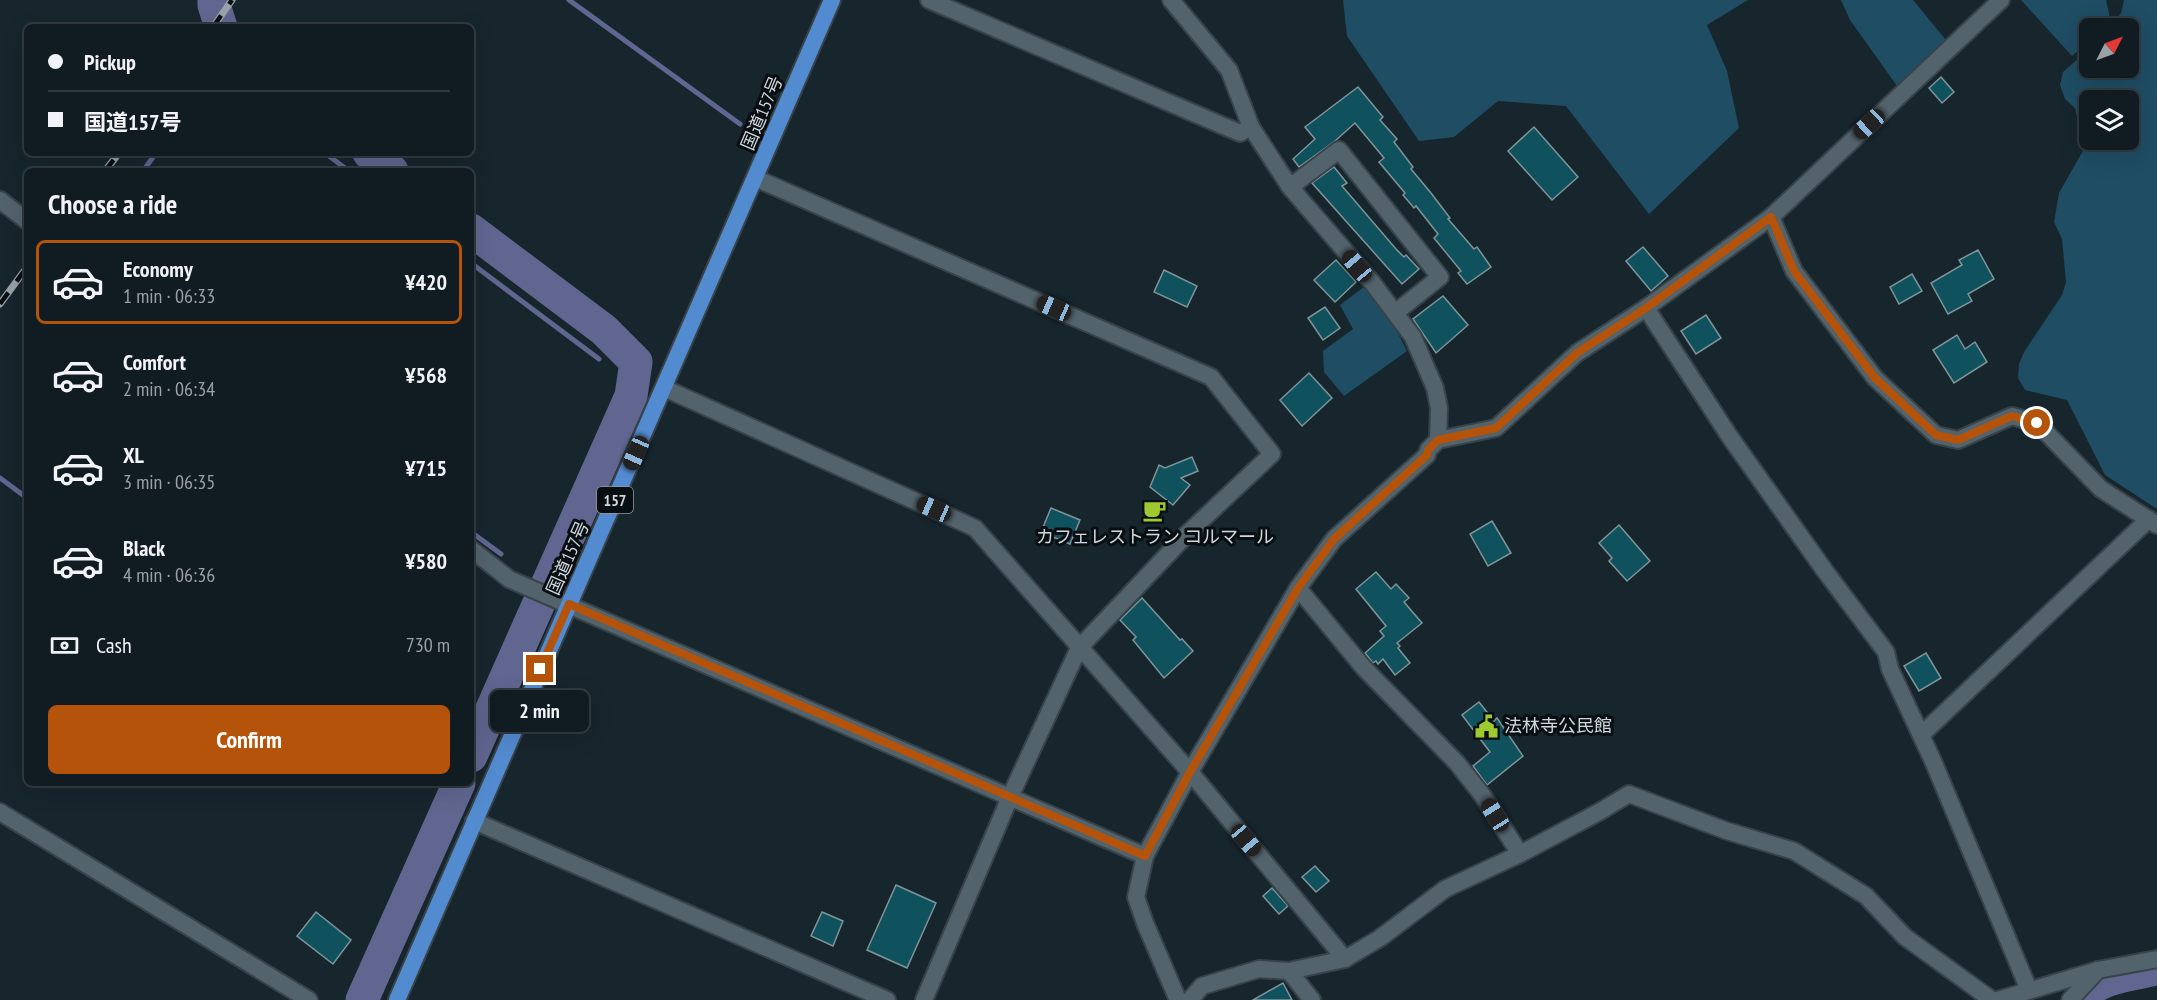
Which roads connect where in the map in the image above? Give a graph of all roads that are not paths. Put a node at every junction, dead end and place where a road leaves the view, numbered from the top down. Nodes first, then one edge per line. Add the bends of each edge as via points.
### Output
1 (832, 0) edge
2 (929, 0) edge
3 (1171, 0) edge
4 (2001, 0) edge
5 (1251, 127) junction
6 (755, 178) junction
7 (1290, 187) junction
8 (0, 200) edge
9 (1771, 217) junction
10 (24, 219) edge
11 (1646, 308) junction
12 (1395, 313) junction
13 (664, 388) junction
14 (1438, 440) junction
15 (2153, 522) edge
16 (474, 551) edge
17 (1298, 588) junction
18 (562, 601) junction
19 (1079, 648) junction
20 (1921, 735) junction
21 (1190, 772) junction
22 (1010, 797) junction
23 (0, 812) edge
24 (474, 821) junction
25 (1520, 854) junction
26 (1145, 856) junction
27 (1345, 959) junction
28 (2157, 959) edge
29 (1289, 970) junction
30 (2098, 970) junction
31 (2029, 990) junction
32 (309, 1000) edge
33 (397, 1000) edge
34 (887, 1000) edge
35 (924, 1000) edge
36 (1178, 1000) edge
37 (1190, 1000) edge
38 (1312, 1000) edge
39 (1992, 1000) edge
40 (1998, 1000) edge
41 (2070, 1000) edge

1 - 6 highway, 国道157号 / 157
2 - 5 street via 1240,133
3 - 5 street via 1229,70
4 - 9 street
5 - 7 street
6 - 13 highway, 国道157号 / 157
6 - 19 street via 1211,377 1272,454 1189,532
7 - 12 street
7 - 12 street via 1340,150 1440,277
8 - 10 street
9 - 11 street
9 - 15 street via 1794,271 1868,369 1936,435 1958,440 2012,416 2037,423 2101,489
11 - 14 street via 1577,353 1496,428
11 - 20 street via 1730,437 1886,652
12 - 14 street via 1413,336 1436,388
13 - 18 highway, 国道157号 / 157
13 - 19 street via 975,528
14 - 17 street via 1427,455 1334,539
15 - 20 street
16 - 18 street via 509,579
17 - 21 street
17 - 25 street via 1363,667 1457,763
18 - 22 street
18 - 24 highway, 国道157号 / 157
19 - 21 street
19 - 22 street
20 - 31 street
21 - 26 street
21 - 27 street
22 - 26 street
22 - 35 street
23 - 32 street
24 - 33 highway, 国道157号 / 157
24 - 34 street
25 - 27 street via 1445,889
25 - 39 street via 1629,794 1794,851 1866,896 1905,937
26 - 36 street via 1136,897
27 - 29 street
28 - 30 street
29 - 37 street via 1259,969 1202,986
29 - 38 street
30 - 31 street
30 - 41 street
31 - 40 street

